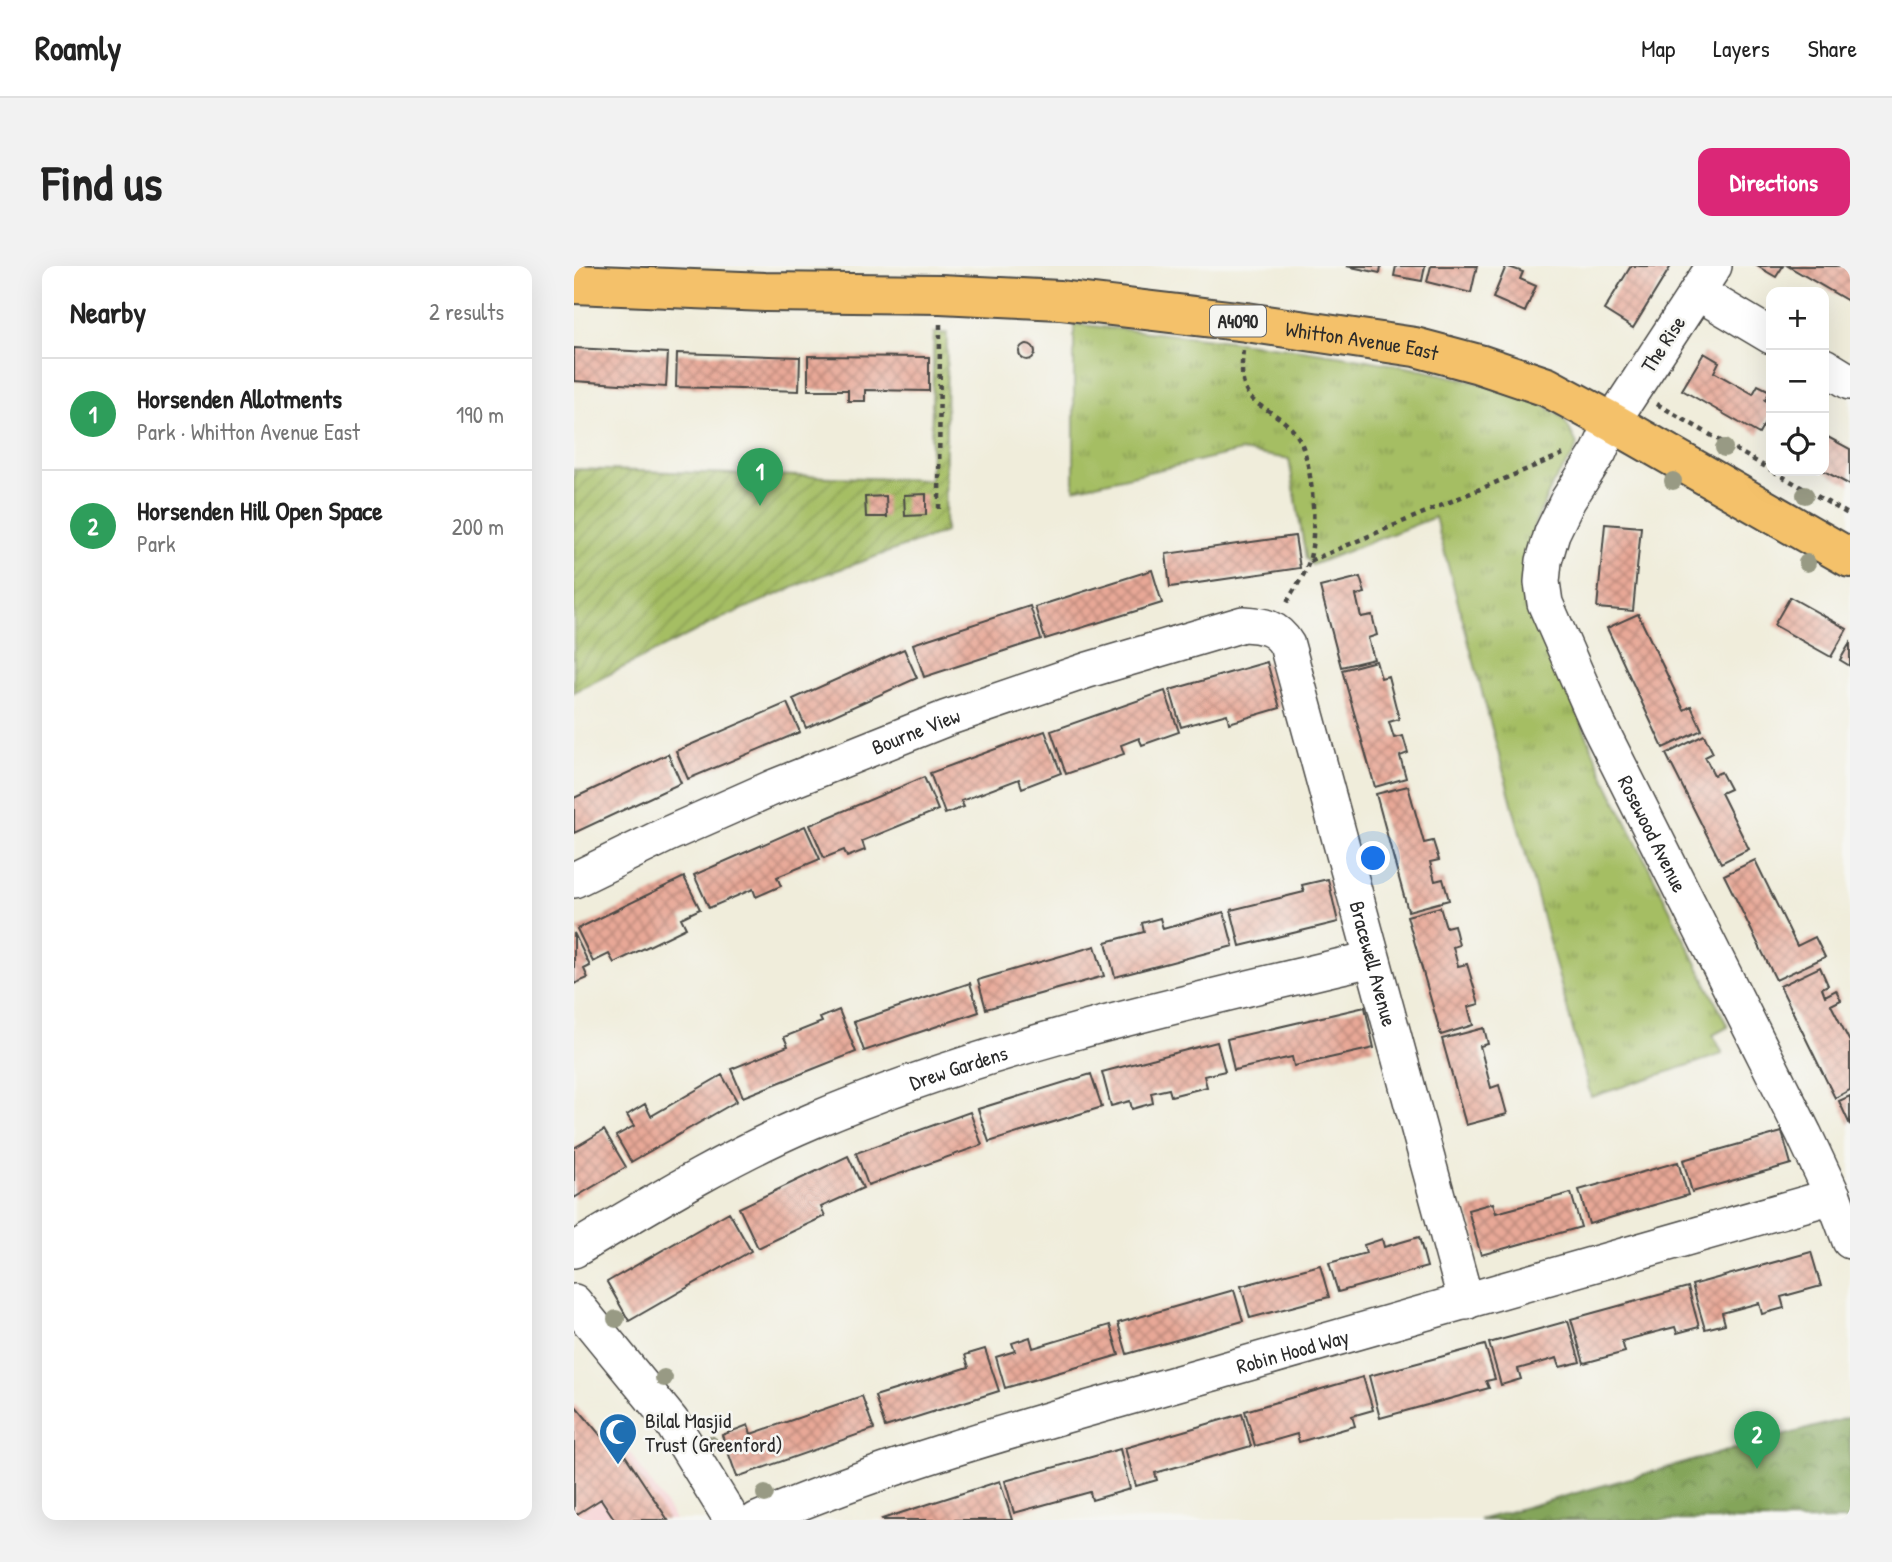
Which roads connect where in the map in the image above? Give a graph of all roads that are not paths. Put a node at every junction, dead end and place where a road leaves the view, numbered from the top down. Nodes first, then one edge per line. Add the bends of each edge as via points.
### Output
1 (1705, 279) edge
2 (574, 284) edge
3 (1766, 332) edge
4 (1829, 369) edge
5 (1850, 382) edge
6 (1605, 437) junction
7 (1850, 558) edge
8 (1272, 629) joint
9 (574, 880) edge
10 (1371, 959) junction
11 (1833, 1196) junction
12 (1850, 1241) edge
13 (574, 1250) edge
14 (574, 1302) edge
15 (1466, 1302) junction
16 (732, 1520) edge
17 (757, 1520) edge

1 - 3 street
1 - 6 street, The Rise
2 - 6 main road, Whitton Avenue East / A4090 via 1060,300 1415,347 1547,387
4 - 5 street
6 - 7 main road, Whitton Avenue East / A4090
6 - 11 street, Rosewood Avenue via 1552,533 1544,561 1545,603 1598,724
8 - 9 street, Bourne View via 1243,624 947,718 772,788
8 - 10 street, Bracewell Avenue via 1287,645
10 - 13 street, Drew Gardens via 1067,1033 923,1078 747,1151
10 - 15 street, Bracewell Avenue
11 - 12 street, Rosewood Avenue
11 - 15 street, Robin Hood Way
14 - 16 street via 671,1421
15 - 17 street, Robin Hood Way via 890,1469

